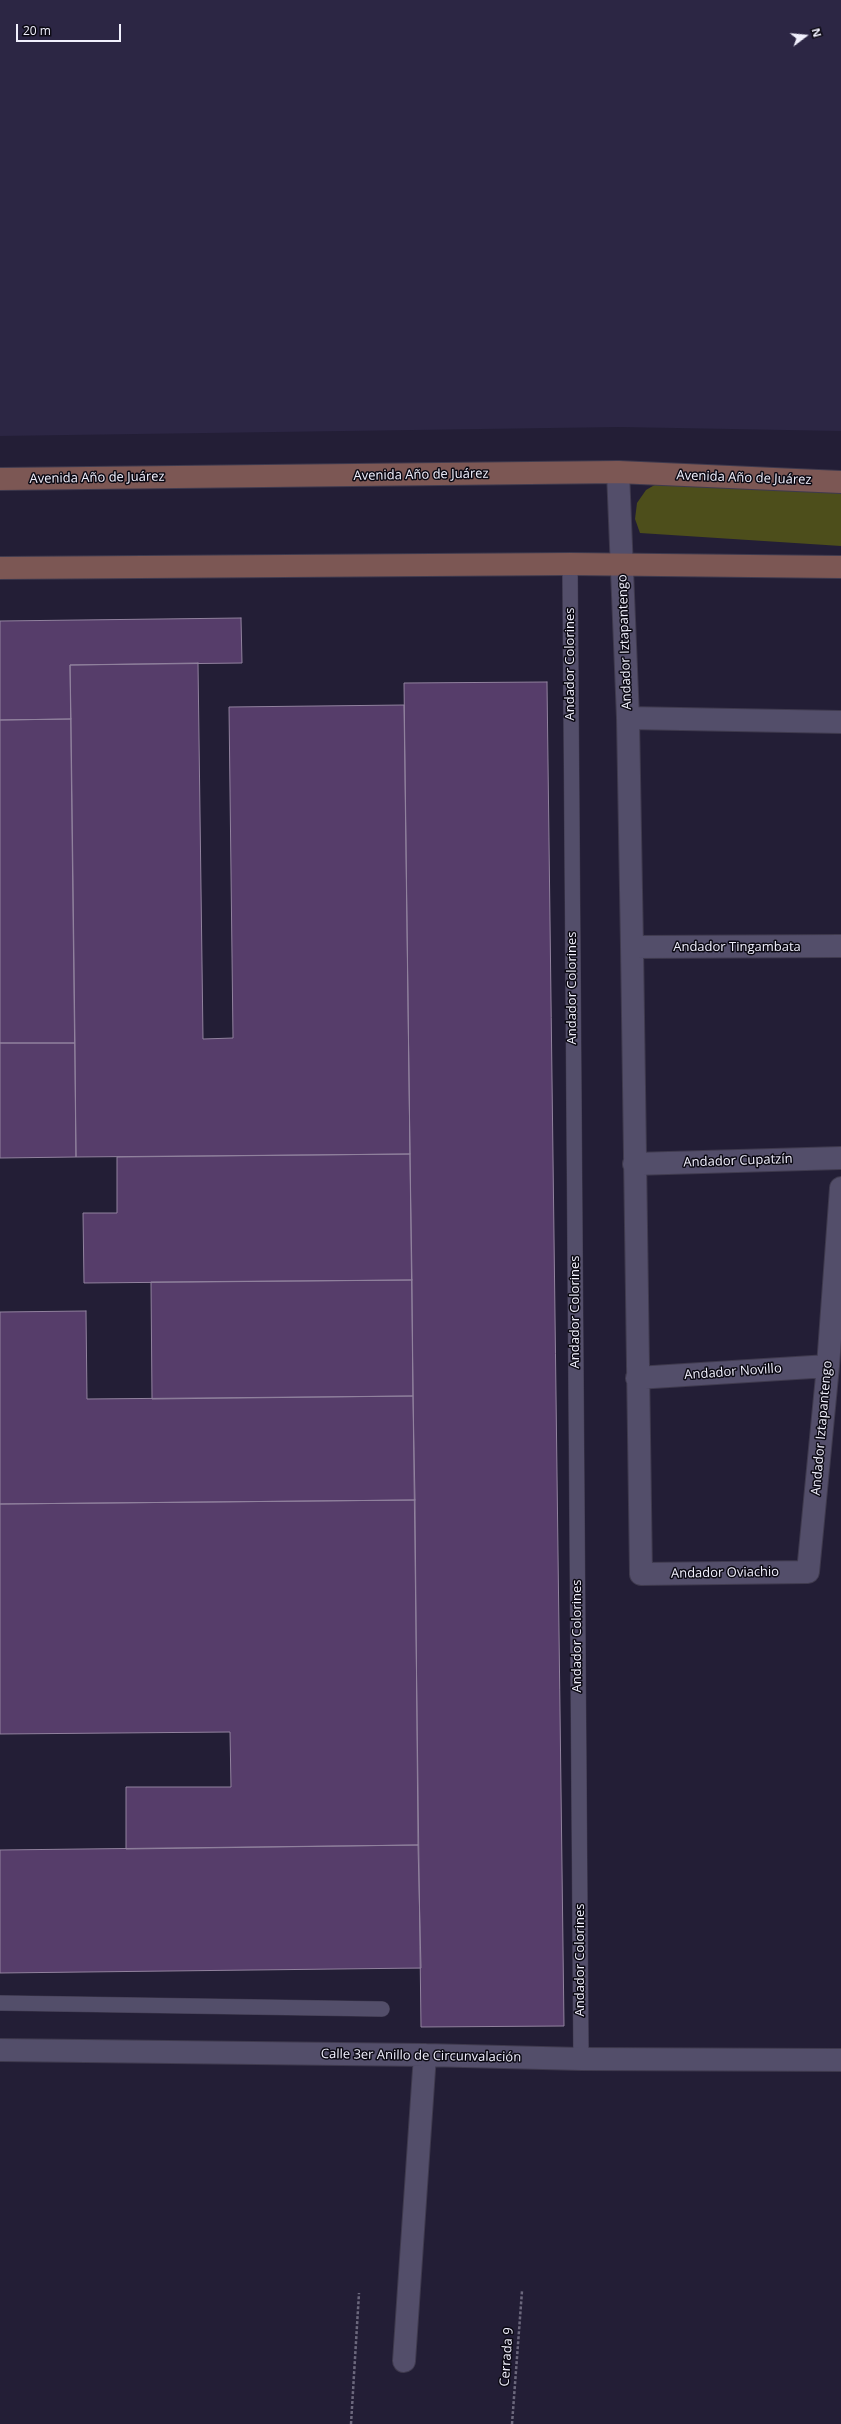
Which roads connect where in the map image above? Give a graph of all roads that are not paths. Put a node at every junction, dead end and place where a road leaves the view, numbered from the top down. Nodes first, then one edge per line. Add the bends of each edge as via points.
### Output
1 (618, 472) junction
2 (0, 479) edge
3 (841, 482) edge
4 (570, 564) junction
5 (622, 565) junction
6 (841, 567) edge
7 (0, 568) edge
8 (628, 718) junction
9 (841, 722) edge
10 (841, 946) edge
11 (632, 947) junction
12 (841, 1158) edge
13 (634, 1164) junction
14 (841, 1188) edge
15 (828, 1366) junction
16 (637, 1378) junction
17 (808, 1572) joint
18 (0, 2004) edge
19 (382, 2009) dead end
20 (0, 2050) edge
21 (425, 2055) junction
22 (580, 2059) junction
23 (841, 2060) edge
24 (404, 2361) dead end

1 - 2 main road, Avenida Año de Juárez
1 - 3 main road, Avenida Año de Juárez
1 - 5 street, Andador Iztapantengo
4 - 5 main road
4 - 7 main road
4 - 22 lane, Andador Colorines
5 - 6 main road
5 - 8 street, Andador Iztapantengo
8 - 9 street, Andador Iztapantengo
8 - 11 street
10 - 11 street, Andador Tingambata
11 - 13 street
12 - 13 street, Andador Cupatzín
13 - 16 street
14 - 15 street, Andador Iztapantengo
15 - 16 street, Andador Novillo
15 - 17 street, Andador Iztapantengo
16 - 17 street, Andador Oviachio via 641,1574
18 - 19 lane
20 - 21 street, Calle 3er Anillo de Circunvalación
21 - 22 street, Calle 3er Anillo de Circunvalación
21 - 24 street
22 - 23 street, Calle 3er Anillo de Circunvalación

